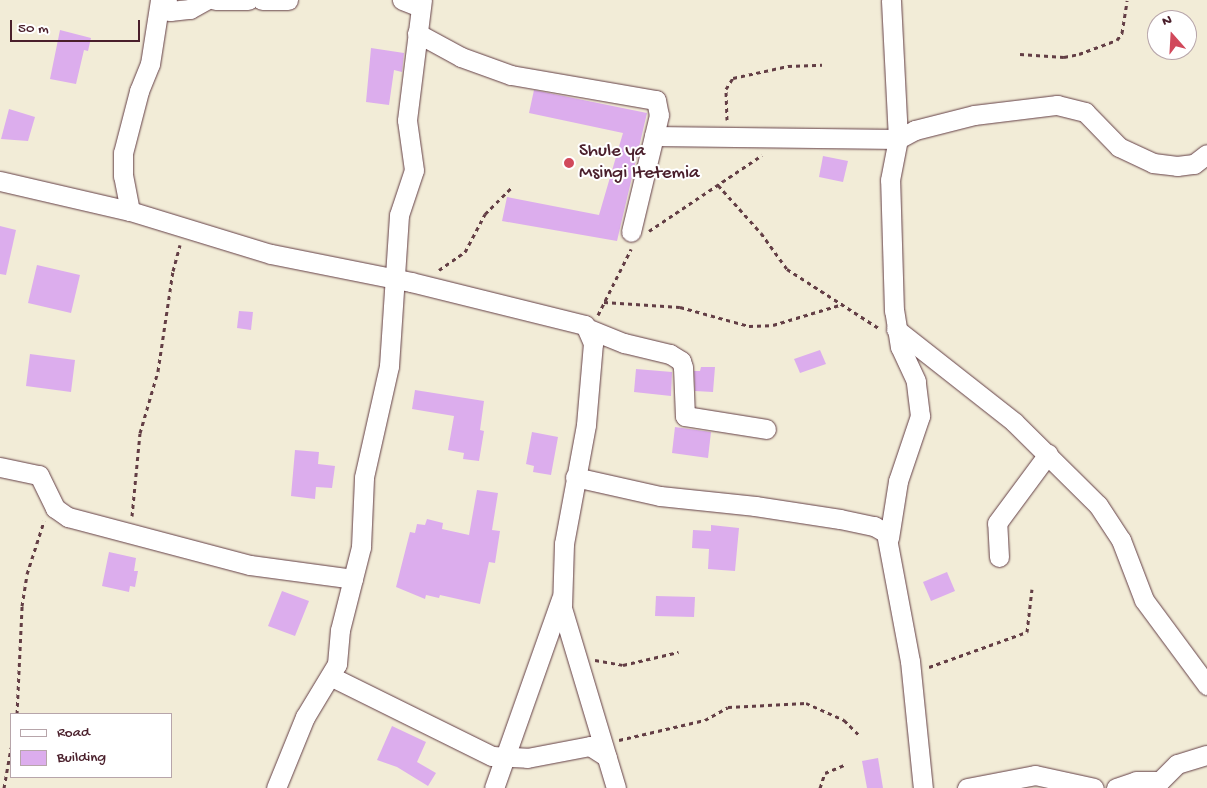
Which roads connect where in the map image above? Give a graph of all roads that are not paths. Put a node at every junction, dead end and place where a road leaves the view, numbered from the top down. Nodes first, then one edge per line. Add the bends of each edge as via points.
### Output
1 (160, 0) edge
2 (167, 0) edge
3 (206, 0) edge
4 (215, 0) edge
5 (248, 0) edge
6 (262, 0) edge
7 (288, 0) edge
8 (402, 0) edge
9 (891, 0) edge
10 (421, 3) edge
11 (417, 33) junction
12 (654, 136) junction
13 (898, 140) junction
14 (1207, 154) edge
15 (0, 180) edge
16 (130, 211) junction
17 (638, 237) road end
18 (404, 280) junction
19 (590, 330) junction
20 (896, 334) junction
21 (766, 429) dead end
22 (1048, 454) junction
23 (0, 467) edge
24 (575, 477) junction
25 (889, 538) junction
26 (999, 557) dead end
27 (353, 580) junction
28 (562, 598) junction
29 (332, 677) junction
30 (1207, 685) edge
31 (606, 751) junction
32 (1207, 755) edge
33 (505, 757) junction
34 (924, 787) edge
35 (276, 788) edge
36 (494, 788) edge
37 (616, 788) edge
38 (967, 788) edge
39 (1094, 788) edge
40 (1116, 788) edge

1 - 16 street via 150,64 139,91 123,153 123,176
2 - 3 street via 166,8 170,11 190,10
4 - 5 street
6 - 7 street
8 - 10 street
9 - 13 street
10 - 11 street
11 - 12 street via 462,57 511,75 651,96 659,104
11 - 18 street via 407,120 414,170 399,215 394,254
12 - 13 street
12 - 17 street
13 - 14 street via 915,130 974,115 1057,105 1085,112 1119,147 1152,163 1194,164
13 - 20 street via 890,180
15 - 16 street
16 - 18 street via 271,254
18 - 19 street via 580,322
18 - 27 street via 364,477 361,547
19 - 21 street via 624,343 670,354 680,361 684,367 685,416
19 - 24 street via 593,343 587,416
20 - 22 street via 1014,422
20 - 25 street via 916,381 920,416 898,481
22 - 26 street via 997,523
22 - 30 street via 1098,505 1121,540 1144,600
23 - 27 street via 39,475 60,513 68,517 250,565
24 - 25 street via 660,496 755,506 874,526
24 - 28 street via 564,544
25 - 34 street via 911,673
27 - 29 street
28 - 31 street
28 - 33 street
29 - 33 street via 476,750
29 - 35 street via 305,718
31 - 33 street via 590,746 527,758
31 - 37 street
32 - 40 street via 1177,764 1160,781 1136,781
33 - 36 street
38 - 39 street via 1035,775

